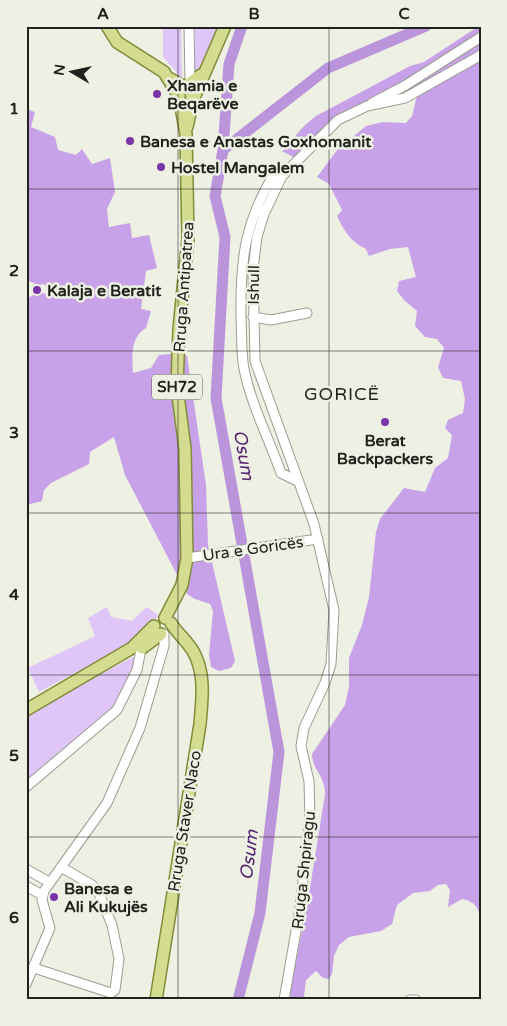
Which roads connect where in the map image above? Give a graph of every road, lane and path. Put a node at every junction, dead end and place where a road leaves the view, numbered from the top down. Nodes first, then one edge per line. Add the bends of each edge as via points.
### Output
1 (107, 26) edge
2 (189, 26) edge
3 (225, 26) edge
4 (481, 37) edge
5 (481, 55) edge
6 (187, 88) junction
7 (367, 106) junction
8 (186, 134) junction
9 (289, 170) junction
10 (308, 313) dead end
11 (252, 317) junction
12 (299, 482) junction
13 (318, 539) junction
14 (187, 558) junction
15 (163, 628) junction
16 (141, 649) junction
17 (64, 689) junction
18 (26, 710) edge
19 (26, 787) edge
20 (60, 867) junction
21 (26, 869) edge
22 (49, 882) junction
23 (26, 886) edge
24 (42, 895) junction
25 (34, 968) junction
26 (26, 984) edge
27 (156, 1000) edge
28 (284, 1000) edge
29 (410, 1000) edge
30 (416, 1000) edge

1 - 6 main road, Rruga Antipatrea / SH72 via 117,42
2 - 6 street
3 - 6 main road via 206,71
4 - 7 street
5 - 7 street, Ishull via 405,98
6 - 8 main road, Rruga Antipatrea / SH72
6 - 8 main road, SH72 via 193,92 193,100
7 - 9 street, Ishull via 338,120
8 - 14 main road, Rruga Antipatrea / SH72 via 188,239 177,374 185,449
9 - 11 street, Ishull via 270,199 257,238
9 - 12 street via 274,174 252,216 246,240 241,298 242,352 250,390 281,473
10 - 11 street via 271,320
11 - 12 street, Ishull via 255,360
12 - 13 street, Ishull
13 - 14 street, Ura e Goricës
13 - 28 street, Rruga Shpiragu via 333,603 332,654 328,674 304,728 300,746 309,781 309,834
14 - 15 main road, Rruga Antipatrea / SH72 via 182,586
15 - 16 main road, Rruga Antipatrea / SH72
15 - 17 main road, Rruga Antipatrea / SH72
15 - 20 street via 164,646 134,744 107,804
15 - 27 main road, Rruga Staver Naco via 189,645 200,668 203,687 200,724
16 - 17 main road, Rruga Antipatrea / SH72 via 78,686
16 - 19 street via 137,670 118,710
17 - 18 main road, Rruga Antipatrea / SH72
20 - 22 street
20 - 25 street via 92,884 98,891 112,925 119,959 115,990 111,993
21 - 22 street
22 - 24 street
23 - 24 street
24 - 25 street via 50,928
25 - 26 street
29 - 30 street

